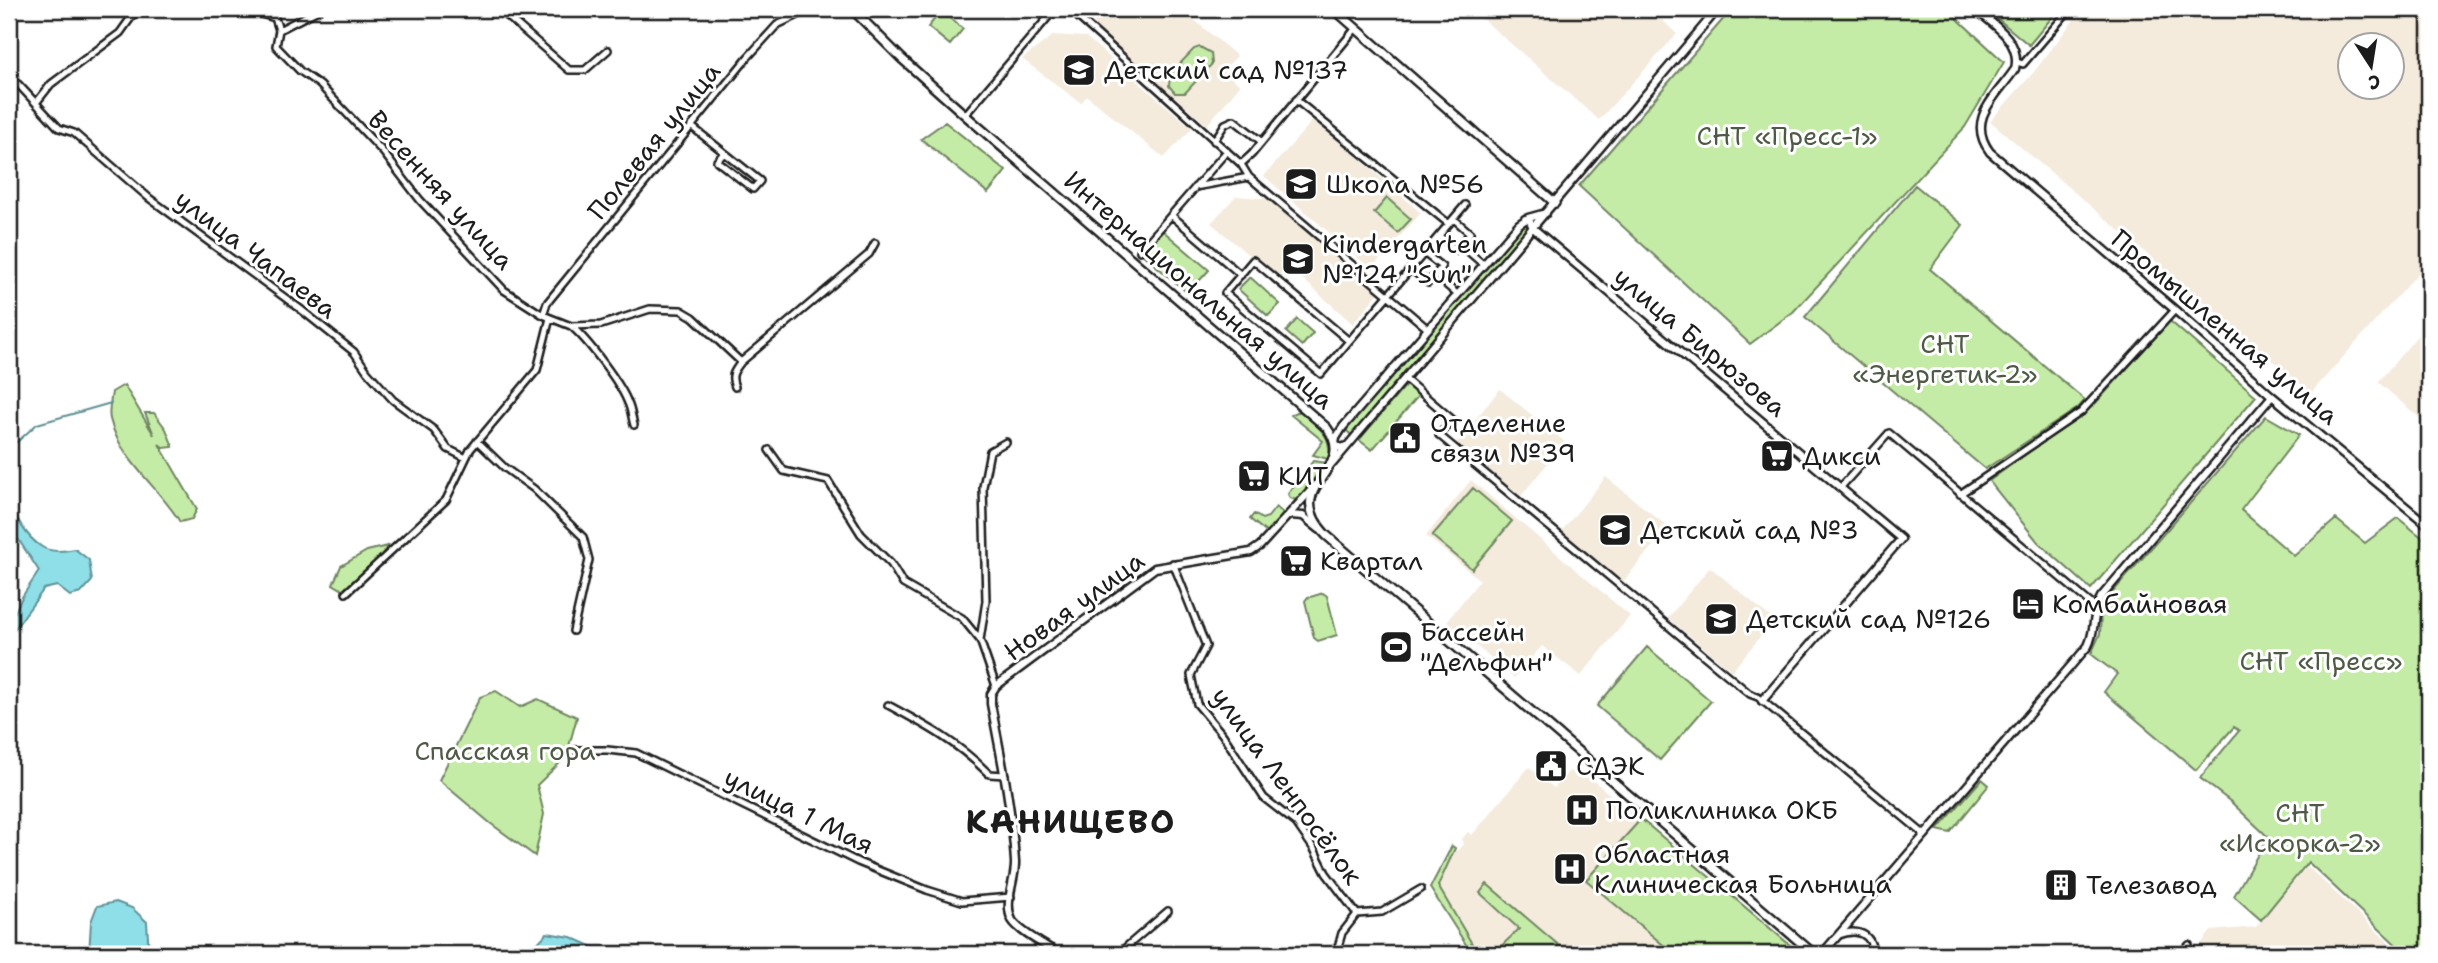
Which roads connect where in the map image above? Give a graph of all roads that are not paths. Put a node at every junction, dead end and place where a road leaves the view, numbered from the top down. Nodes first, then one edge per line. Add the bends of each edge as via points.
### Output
1 (146, 9) edge
2 (243, 9) edge
3 (273, 9) edge
4 (320, 9) edge
5 (499, 9) edge
6 (811, 9) edge
7 (852, 9) edge
8 (1055, 9) edge
9 (1069, 9) edge
10 (1334, 9) edge
11 (1718, 9) edge
12 (1975, 9) edge
13 (2070, 9) edge
14 (275, 18) junction
15 (1356, 28) junction
16 (279, 30) junction
17 (608, 50) dead end
18 (2017, 62) junction
19 (18, 84) dead end
20 (1297, 100) junction
21 (36, 103) junction
22 (965, 115) junction
23 (691, 126) junction
24 (1214, 141) junction
25 (1262, 142) junction
26 (1227, 151) junction
27 (724, 153) junction
28 (1241, 164) junction
29 (1250, 177) junction
30 (1195, 187) junction
31 (1555, 203) junction
32 (1465, 205) dead end
33 (1546, 213) junction
34 (1171, 215) junction
35 (1525, 219) junction
36 (1452, 221) junction
37 (1533, 229) junction
38 (1439, 236) junction
39 (875, 243) dead end
40 (1461, 245) junction
41 (1140, 251) dead end
42 (1424, 253) junction
43 (1484, 265) junction
44 (1411, 269) junction
45 (1241, 275) junction
46 (1435, 275) junction
47 (1458, 295) junction
48 (1387, 296) junction
49 (2175, 310) junction
50 (547, 317) junction
51 (571, 326) junction
52 (1428, 329) junction
53 (1349, 341) junction
54 (741, 362) junction
55 (1405, 379) junction
56 (735, 387) dead end
57 (2272, 396) junction
58 (634, 425) dead end
59 (1343, 427) junction
60 (1326, 428) junction
61 (477, 442) junction
62 (1006, 442) dead end
63 (1335, 444) junction
64 (1348, 445) junction
65 (769, 450) dead end
66 (466, 458) junction
67 (1329, 467) junction
68 (1317, 483) junction
69 (1841, 487) junction
70 (1961, 494) junction
71 (1288, 516) junction
72 (2429, 526) edge
73 (1326, 535) junction
74 (1173, 563) junction
75 (346, 593) dead end
76 (2096, 608) junction
77 (573, 631) dead end
78 (980, 640) junction
79 (996, 686) junction
80 (1762, 701) junction
81 (888, 705) dead end
82 (572, 750) dead end
83 (1005, 775) junction
84 (1925, 835) junction
85 (1421, 890) dead end
86 (1011, 897) junction
87 (1168, 911) dead end
88 (1357, 914) junction
89 (1855, 916) junction
90 (1858, 932) junction
91 (1838, 935) junction
92 (2189, 945) dead end
93 (1047, 947) junction
94 (1042, 954) edge
95 (1059, 954) edge
96 (1118, 954) edge
97 (1336, 954) edge
98 (1814, 954) edge
99 (1822, 954) edge
100 (1873, 954) edge
101 (2181, 954) edge

1 - 21 street via 135,12 120,33 51,84
2 - 14 street
3 - 14 street
4 - 16 street
5 - 17 street via 569,70 585,70
6 - 23 street, Полевая улица via 777,25
7 - 22 main road, Интернациональная улица
8 - 22 street
9 - 24 street
10 - 15 main road
11 - 31 street
12 - 18 street via 2006,36
13 - 18 street via 2023,64
14 - 16 street
15 - 20 street
15 - 31 main road
16 - 50 street, Весенняя улица via 276,46 383,152 483,269 504,290
18 - 49 street, Промышленная улица via 1982,117 1980,137 1996,159
19 - 21 street, улица Чапаева
20 - 25 street
20 - 36 street
21 - 66 street, улица Чапаева via 59,128 74,133 149,198 354,352 393,400 434,430 448,449
22 - 60 main road, Интернациональная улица
23 - 27 street
23 - 50 street, Полевая улица via 547,303
24 - 25 street via 1225,124 1234,120
24 - 26 street
25 - 28 street
26 - 28 street
26 - 30 street
27 - 27 street via 760,181 753,190 717,161
28 - 29 street
29 - 30 street
29 - 48 street
30 - 34 street
31 - 33 street
32 - 36 street
33 - 35 street
33 - 37 street
34 - 41 street
34 - 45 street
35 - 37 street, улица Бирюзова
35 - 43 street
36 - 38 street
36 - 40 street via 1471,233
37 - 55 street
37 - 69 street, улица Бирюзова
38 - 40 street via 1456,250
38 - 42 street
39 - 54 street via 869,254
40 - 43 street
42 - 44 street
42 - 46 street via 1442,267
43 - 47 street
44 - 46 street via 1428,283
44 - 48 street
45 - 53 street via 1253,260
45 - 53 street via 1225,293 1321,374
46 - 47 street
47 - 52 street
48 - 52 street
48 - 53 street
49 - 57 street, Промышленная улица
49 - 70 street via 2081,412
50 - 51 street, Весенняя улица
50 - 61 street via 537,370
51 - 54 street, Весенняя улица via 601,325 650,309 681,310
51 - 58 street via 619,387
52 - 59 street
54 - 56 street via 734,371
55 - 64 street
55 - 80 street via 1452,420 1439,435
57 - 72 street, Промышленная улица
57 - 76 street
59 - 60 street via 1335,431
59 - 63 street
60 - 63 main road, Интернациональная улица
61 - 66 street
61 - 77 street via 583,537 589,560
62 - 78 street via 990,451 984,487 986,601
63 - 64 street via 1340,448
63 - 67 main road, Интернациональная улица
64 - 67 street
65 - 78 street via 784,471 828,481 861,534 891,564 902,584 962,618
66 - 75 street via 446,500
67 - 68 main road, Интернациональная улица
68 - 71 street, Новая улица
68 - 73 main road, Интернациональная улица via 1311,511
69 - 70 street via 1889,433
69 - 80 street, улица Бирюзова via 1901,539
70 - 76 street
71 - 73 street via 1303,516
71 - 74 street, Новая улица via 1251,552
73 - 98 main road, Интернациональная улица
74 - 79 street, Новая улица via 1155,568
74 - 88 street, улица Ленпосёлок via 1206,646 1191,675 1197,704 1264,797 1296,823
76 - 84 street via 2088,646
78 - 79 street
79 - 83 street via 991,704
80 - 84 street
81 - 83 street via 941,733 989,774
82 - 86 street, улица 1 Мая via 636,753 859,863 950,897 975,902
83 - 86 street via 1016,870
84 - 89 street
85 - 88 street via 1382,912
86 - 93 street via 1013,923
87 - 96 street
88 - 97 street via 1342,933
89 - 90 street
89 - 91 street
90 - 91 street
90 - 100 street via 1867,936
91 - 99 street
92 - 101 street
93 - 94 street
93 - 95 street

